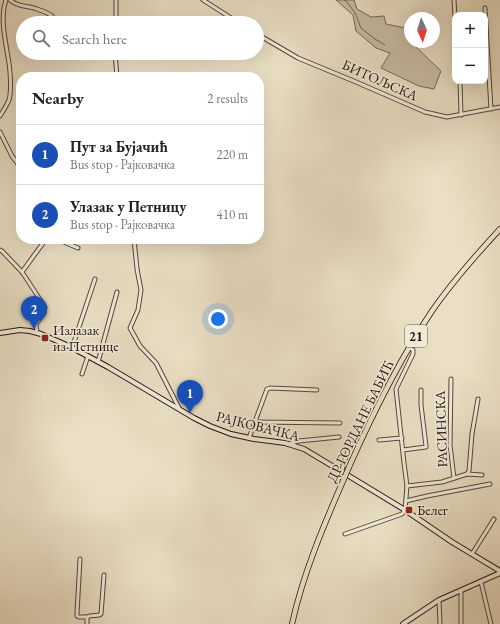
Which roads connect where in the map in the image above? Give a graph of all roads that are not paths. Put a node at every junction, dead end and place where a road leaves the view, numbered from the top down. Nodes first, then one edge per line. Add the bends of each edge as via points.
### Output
1 (6, 0) edge
2 (10, 0) edge
3 (116, 0) edge
4 (203, 0) edge
5 (454, 0) edge
6 (485, 8) dead end
7 (455, 12) edge
8 (52, 16) edge
9 (116, 16) edge
10 (228, 16) edge
11 (264, 38) edge
12 (116, 60) edge
13 (117, 72) edge
14 (460, 84) edge
15 (500, 107) edge
16 (491, 109) junction
17 (461, 115) junction
18 (0, 116) edge
19 (0, 133) edge
20 (16, 161) edge
21 (500, 229) edge
22 (42, 244) edge
23 (69, 244) edge
24 (134, 244) edge
25 (78, 248) dead end
26 (0, 250) edge
27 (22, 272) junction
28 (95, 279) dead end
29 (117, 292) dead end
30 (0, 333) edge
31 (37, 333) junction
32 (409, 347) junction
33 (72, 348) junction
34 (88, 356) junction
35 (98, 362) junction
36 (82, 374) dead end
37 (451, 379) dead end
38 (317, 390) dead end
39 (421, 390) dead end
40 (478, 399) dead end
41 (179, 409) junction
42 (255, 422) junction
43 (340, 423) dead end
44 (339, 437) dead end
45 (249, 438) junction
46 (402, 438) junction
47 (379, 440) dead end
48 (351, 443) dead end
49 (286, 444) junction
50 (403, 450) junction
51 (342, 472) junction
52 (467, 474) junction
53 (482, 475) dead end
54 (454, 478) junction
55 (490, 484) dead end
56 (408, 486) junction
57 (406, 501) junction
58 (405, 510) junction
59 (494, 519) dead end
60 (346, 534) dead end
61 (472, 554) junction
62 (80, 559) dead end
63 (500, 572) edge
64 (104, 575) dead end
65 (481, 582) junction
66 (461, 590) junction
67 (439, 600) junction
68 (87, 617) junction
69 (87, 624) edge
70 (292, 624) edge
71 (402, 624) edge
72 (440, 624) edge
73 (461, 624) edge
74 (491, 624) edge

1 - 18 street via 1,14 1,26 8,58 10,93
2 - 8 street
3 - 9 street
4 - 10 street
5 - 7 street
6 - 16 street
11 - 17 street, БИТОЉСКА via 298,58 425,112 447,117
12 - 13 street
14 - 17 street
15 - 16 street, БИТОЉСКА
16 - 17 street, БИТОЉСКА
19 - 20 street
21 - 32 main road, ДР ГОРДАНЕ БАБИЋ / 21 via 460,274
22 - 27 street
23 - 25 street
24 - 41 street via 141,290 138,310 130,328 140,346 156,363
26 - 27 street
27 - 31 street via 45,307 36,324
28 - 33 street
29 - 35 street
30 - 31 main road, РАЈКОВАЧКА via 20,330
31 - 33 main road, РАЈКОВАЧКА
32 - 46 street via 413,354 396,389
32 - 70 main road, ДР ГОРДАНЕ БАБИЋ / 21, bridge via 371,418 324,524 308,566
33 - 34 main road, РАЈКОВАЧКА
34 - 35 main road, РАЈКОВАЧКА
34 - 36 street
35 - 41 main road, РАЈКОВАЧКА
37 - 54 street, РАСИНСКА via 450,445
38 - 42 street via 267,389
39 - 50 street via 426,447
40 - 52 street
41 - 45 main road, РАЈКОВАЧКА via 210,426
42 - 43 street
42 - 45 street
44 - 49 street
45 - 49 main road, РАЈКОВАЧКА
46 - 47 street
46 - 50 street
48 - 51 street
49 - 51 main road, РАЈКОВАЧКА via 304,450
50 - 56 street
51 - 58 main road, РАЈКОВАЧКА
52 - 53 street
52 - 54 street
54 - 56 street via 438,483
55 - 57 street
56 - 57 street
57 - 58 street
58 - 60 street via 402,514
58 - 61 main road, РАЈКОВАЧКА
59 - 61 street
61 - 63 main road, РАЈКОВАЧКА
62 - 68 street via 77,616
63 - 65 main road
64 - 68 street via 101,614
65 - 66 main road
65 - 74 street
66 - 67 main road
66 - 73 street
67 - 71 main road
67 - 72 street
68 - 69 street

